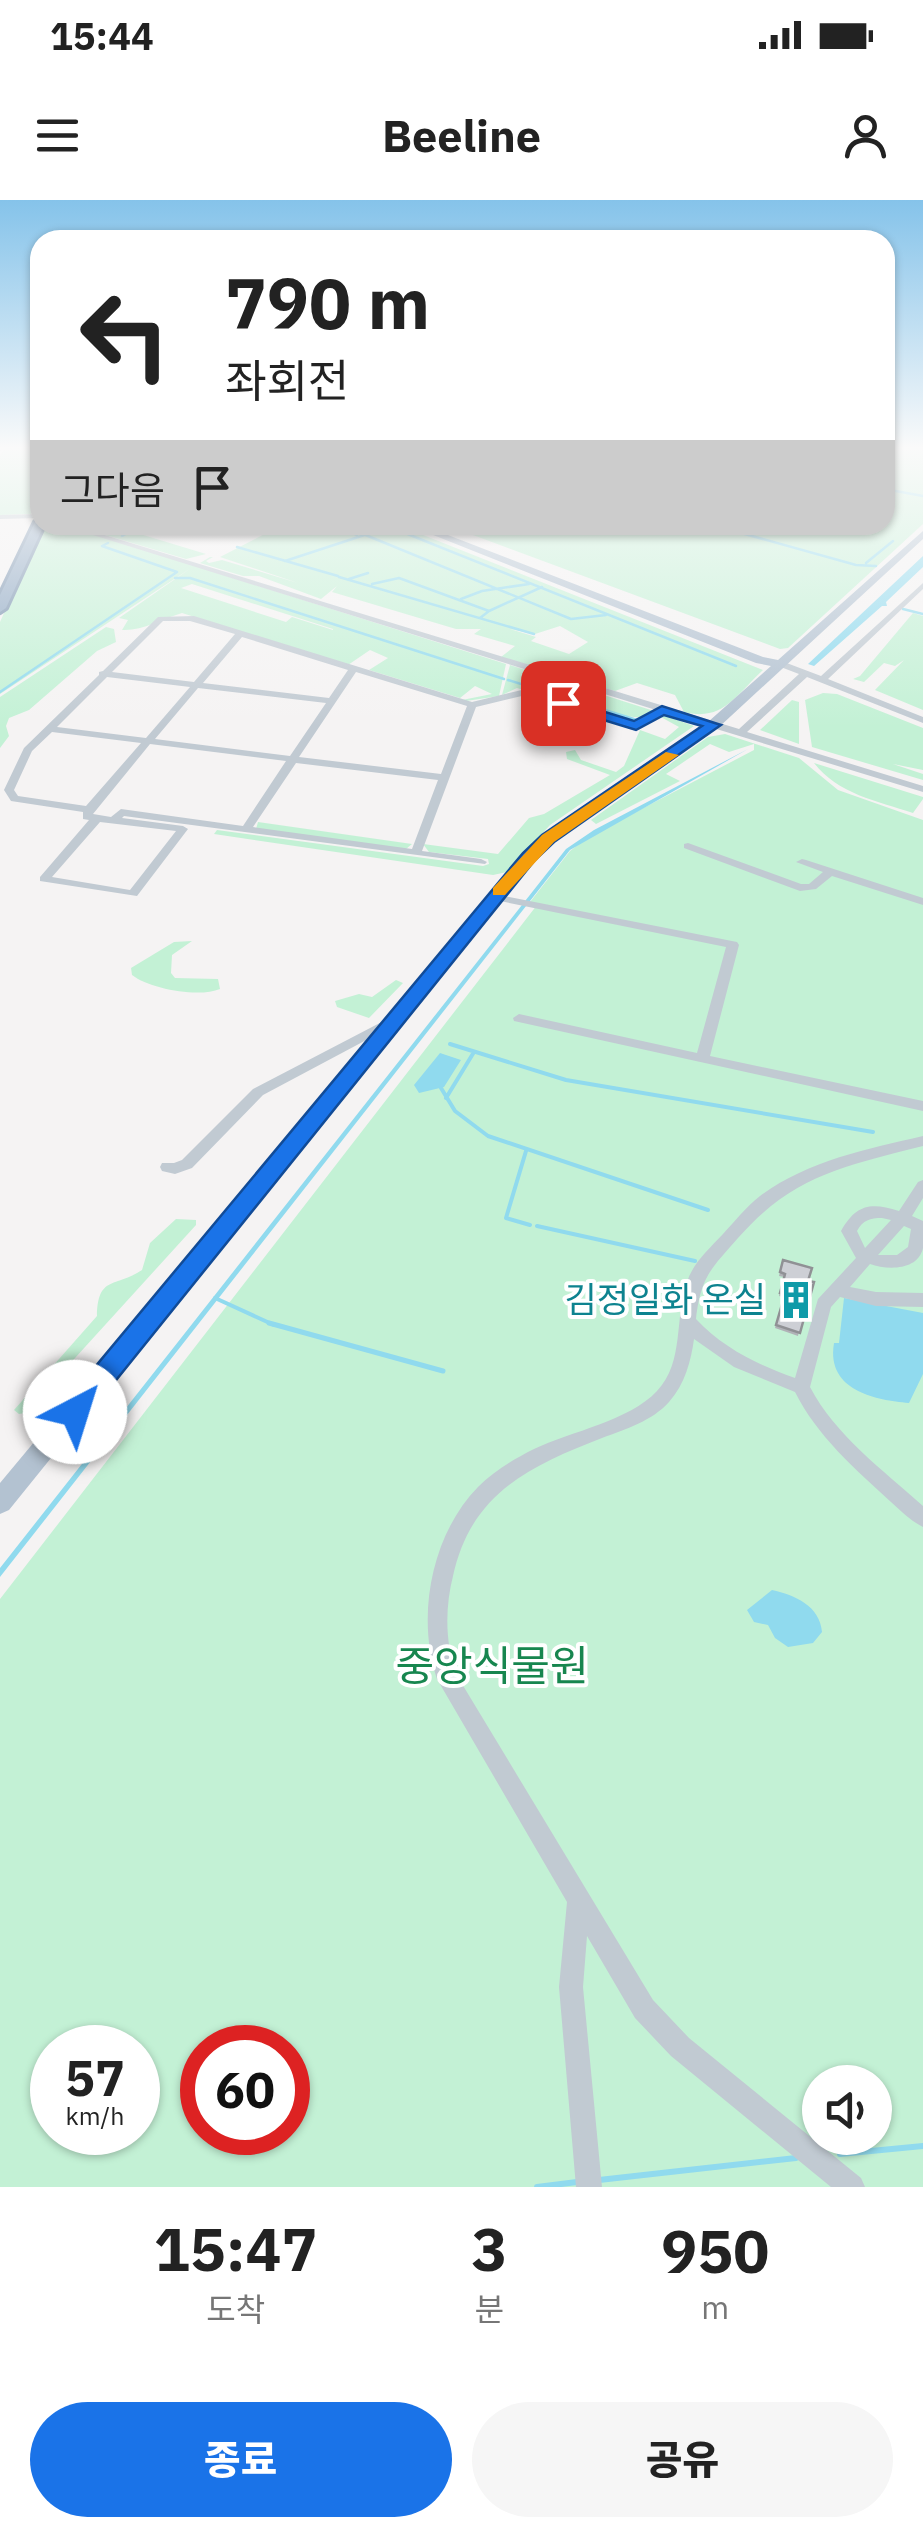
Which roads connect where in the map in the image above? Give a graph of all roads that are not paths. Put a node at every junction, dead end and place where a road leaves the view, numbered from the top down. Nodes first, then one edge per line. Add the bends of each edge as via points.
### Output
1 (26, 541) edge
2 (28, 541) edge
3 (116, 541) edge
4 (453, 541) edge
5 (472, 541) edge
6 (916, 541) edge
7 (923, 586) edge
8 (0, 592) edge
9 (0, 608) edge
10 (240, 634) junction
11 (782, 664) junction
12 (354, 669) junction
13 (806, 673) junction
14 (102, 674) junction
15 (823, 679) junction
16 (194, 686) junction
17 (331, 700) junction
18 (472, 705) junction
19 (662, 710) junction
20 (923, 720) edge
21 (714, 725) junction
22 (48, 729) junction
23 (740, 733) junction
24 (147, 742) junction
25 (292, 760) junction
26 (445, 778) junction
27 (923, 788) edge
28 (93, 814) junction
29 (114, 820) junction
30 (247, 828) junction
31 (688, 846) dead end
32 (416, 853) junction
33 (481, 862) dead end
34 (802, 862) dead end
35 (830, 872) junction
36 (494, 897) junction
37 (923, 902) edge
38 (400, 1017) junction
39 (519, 1018) dead end
40 (702, 1059) junction
41 (923, 1106) edge
42 (923, 1140) edge
43 (167, 1168) dead end
44 (923, 1186) edge
45 (915, 1224) edge
46 (865, 1257) junction
47 (836, 1290) junction
48 (923, 1300) edge
49 (689, 1322) junction
50 (801, 1387) junction
51 (0, 1502) edge
52 (923, 1518) edge
53 (579, 1901) junction
54 (590, 2187) edge
55 (852, 2187) edge

1 - 8 highway
2 - 9 highway
3 - 19 street
4 - 11 main road
5 - 11 main road
6 - 11 main road
7 - 15 street
10 - 12 street
10 - 14 street via 167,617
10 - 16 street
11 - 13 street
11 - 21 main road
12 - 17 street
12 - 18 street
13 - 15 street
13 - 23 street
14 - 16 street
14 - 22 street
15 - 20 street
16 - 17 street
16 - 24 street
17 - 25 street
18 - 19 street via 526,692 630,724
18 - 26 street
19 - 21 street
21 - 23 street
21 - 36 main road via 548,838
22 - 24 street
22 - 28 street via 22,760 10,796
23 - 27 street
24 - 25 street
24 - 28 street
25 - 26 street
25 - 30 street
26 - 32 street
28 - 29 street
28 - 29 street via 44,880 133,894 183,829
29 - 30 street via 121,812
30 - 32 street
31 - 35 street via 800,888
32 - 33 street
34 - 35 street
35 - 37 street
36 - 38 main road
36 - 40 street via 733,945
38 - 43 street via 258,1092 188,1164
38 - 51 main road
39 - 40 street
40 - 41 street
42 - 49 street via 833,1167 768,1198 698,1276
44 - 45 street
45 - 46 street
45 - 46 street via 917,1247 904,1262
45 - 46 street via 874,1212 853,1221 850,1240
46 - 47 street
47 - 48 street
47 - 50 street via 824,1304
49 - 50 street via 720,1350
49 - 53 street via 670,1389 620,1424 504,1472 470,1510 440,1585 438,1642 447,1678
50 - 52 street via 823,1420
53 - 54 street via 571,1987
53 - 55 street via 660,2029

